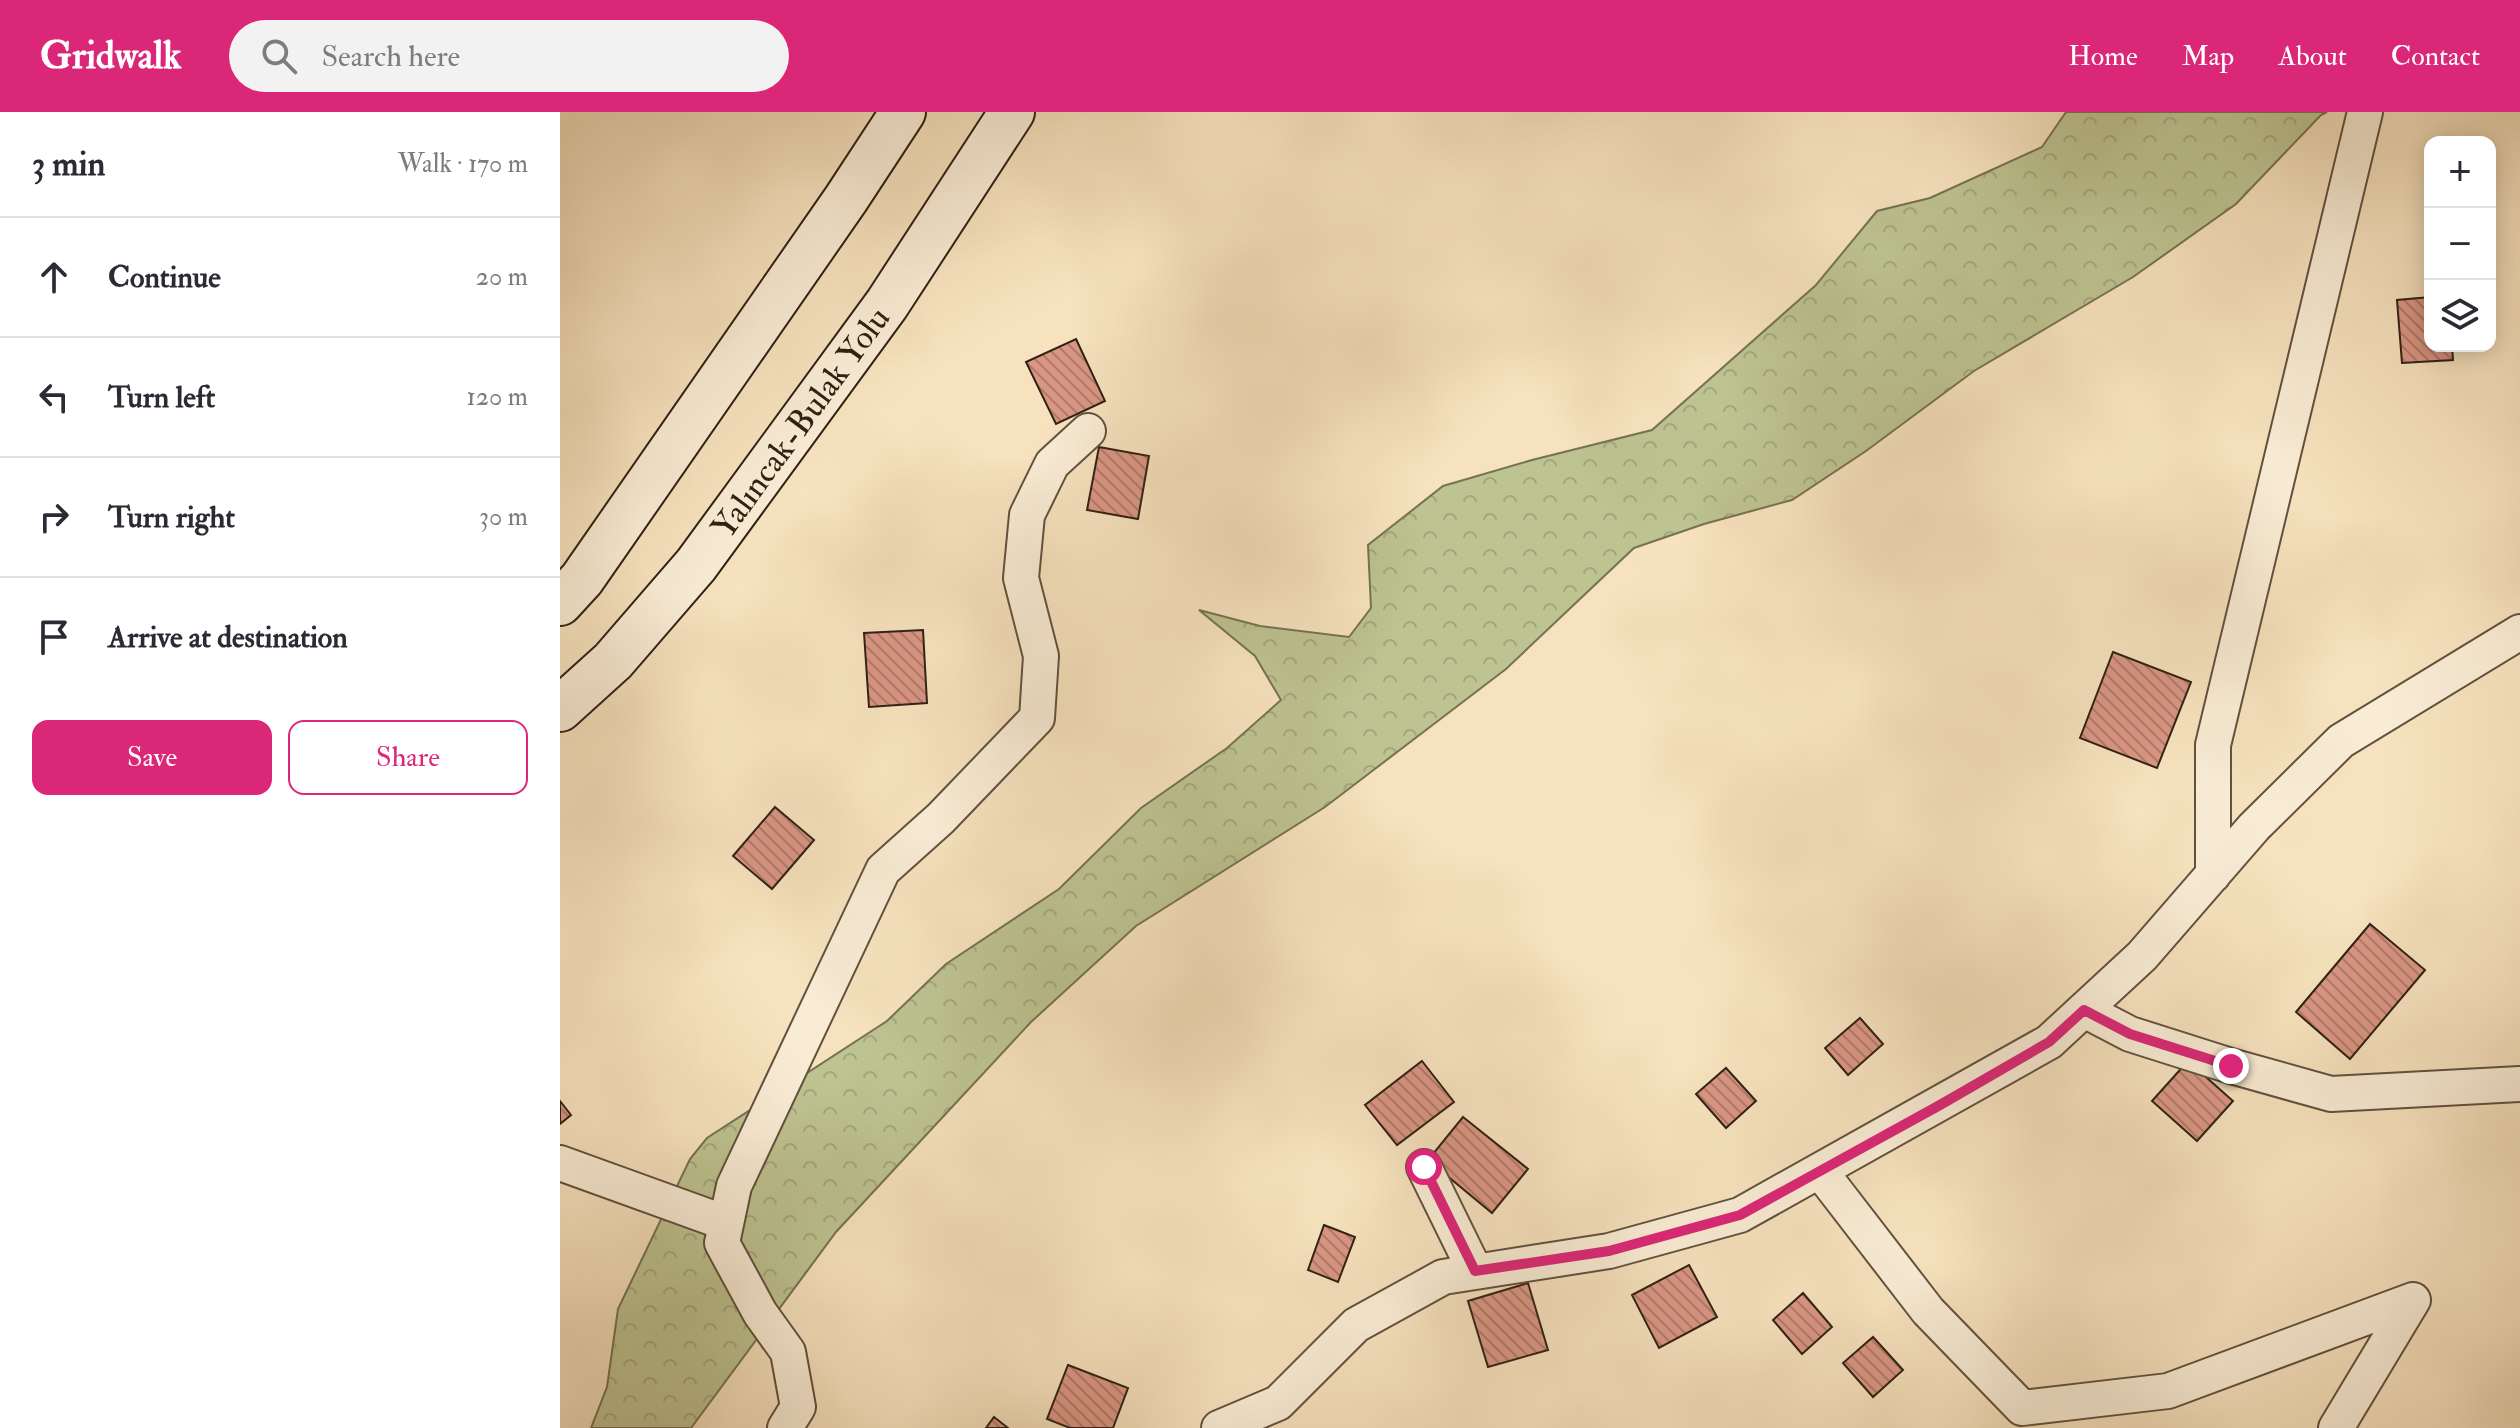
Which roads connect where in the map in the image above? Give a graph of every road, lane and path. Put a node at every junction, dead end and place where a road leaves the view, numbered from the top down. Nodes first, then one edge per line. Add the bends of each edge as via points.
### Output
1 (903, 112) edge
2 (1012, 112) edge
3 (2365, 112) edge
4 (1088, 431) dead end
5 (560, 603) edge
6 (2520, 632) edge
7 (560, 709) edge
8 (2213, 875) junction
9 (2084, 1010) junction
10 (2520, 1084) edge
11 (560, 1163) edge
12 (1424, 1167) dead end
13 (1820, 1171) junction
14 (726, 1223) junction
15 (1475, 1271) junction
16 (1233, 1425) edge
17 (785, 1428) edge
18 (2336, 1428) edge

1 - 5 main road via 582,579
2 - 7 main road, Yalıncak-Bulak Yolu via 887,304 696,565 613,661
3 - 8 street via 2213,745
4 - 14 street via 1052,464 1027,515 1021,578 1041,656 1037,718 883,870 734,1186
6 - 8 street via 2341,741
8 - 9 street via 2142,956
9 - 10 street via 2130,1034 2331,1094
9 - 13 street via 2049,1042
11 - 14 street
12 - 15 street
13 - 15 street via 1740,1215 1609,1251
13 - 18 street via 1928,1311 2022,1408 2168,1391 2413,1300
14 - 17 street via 722,1243 788,1352 798,1407
15 - 16 street via 1443,1277 1356,1325 1278,1403

